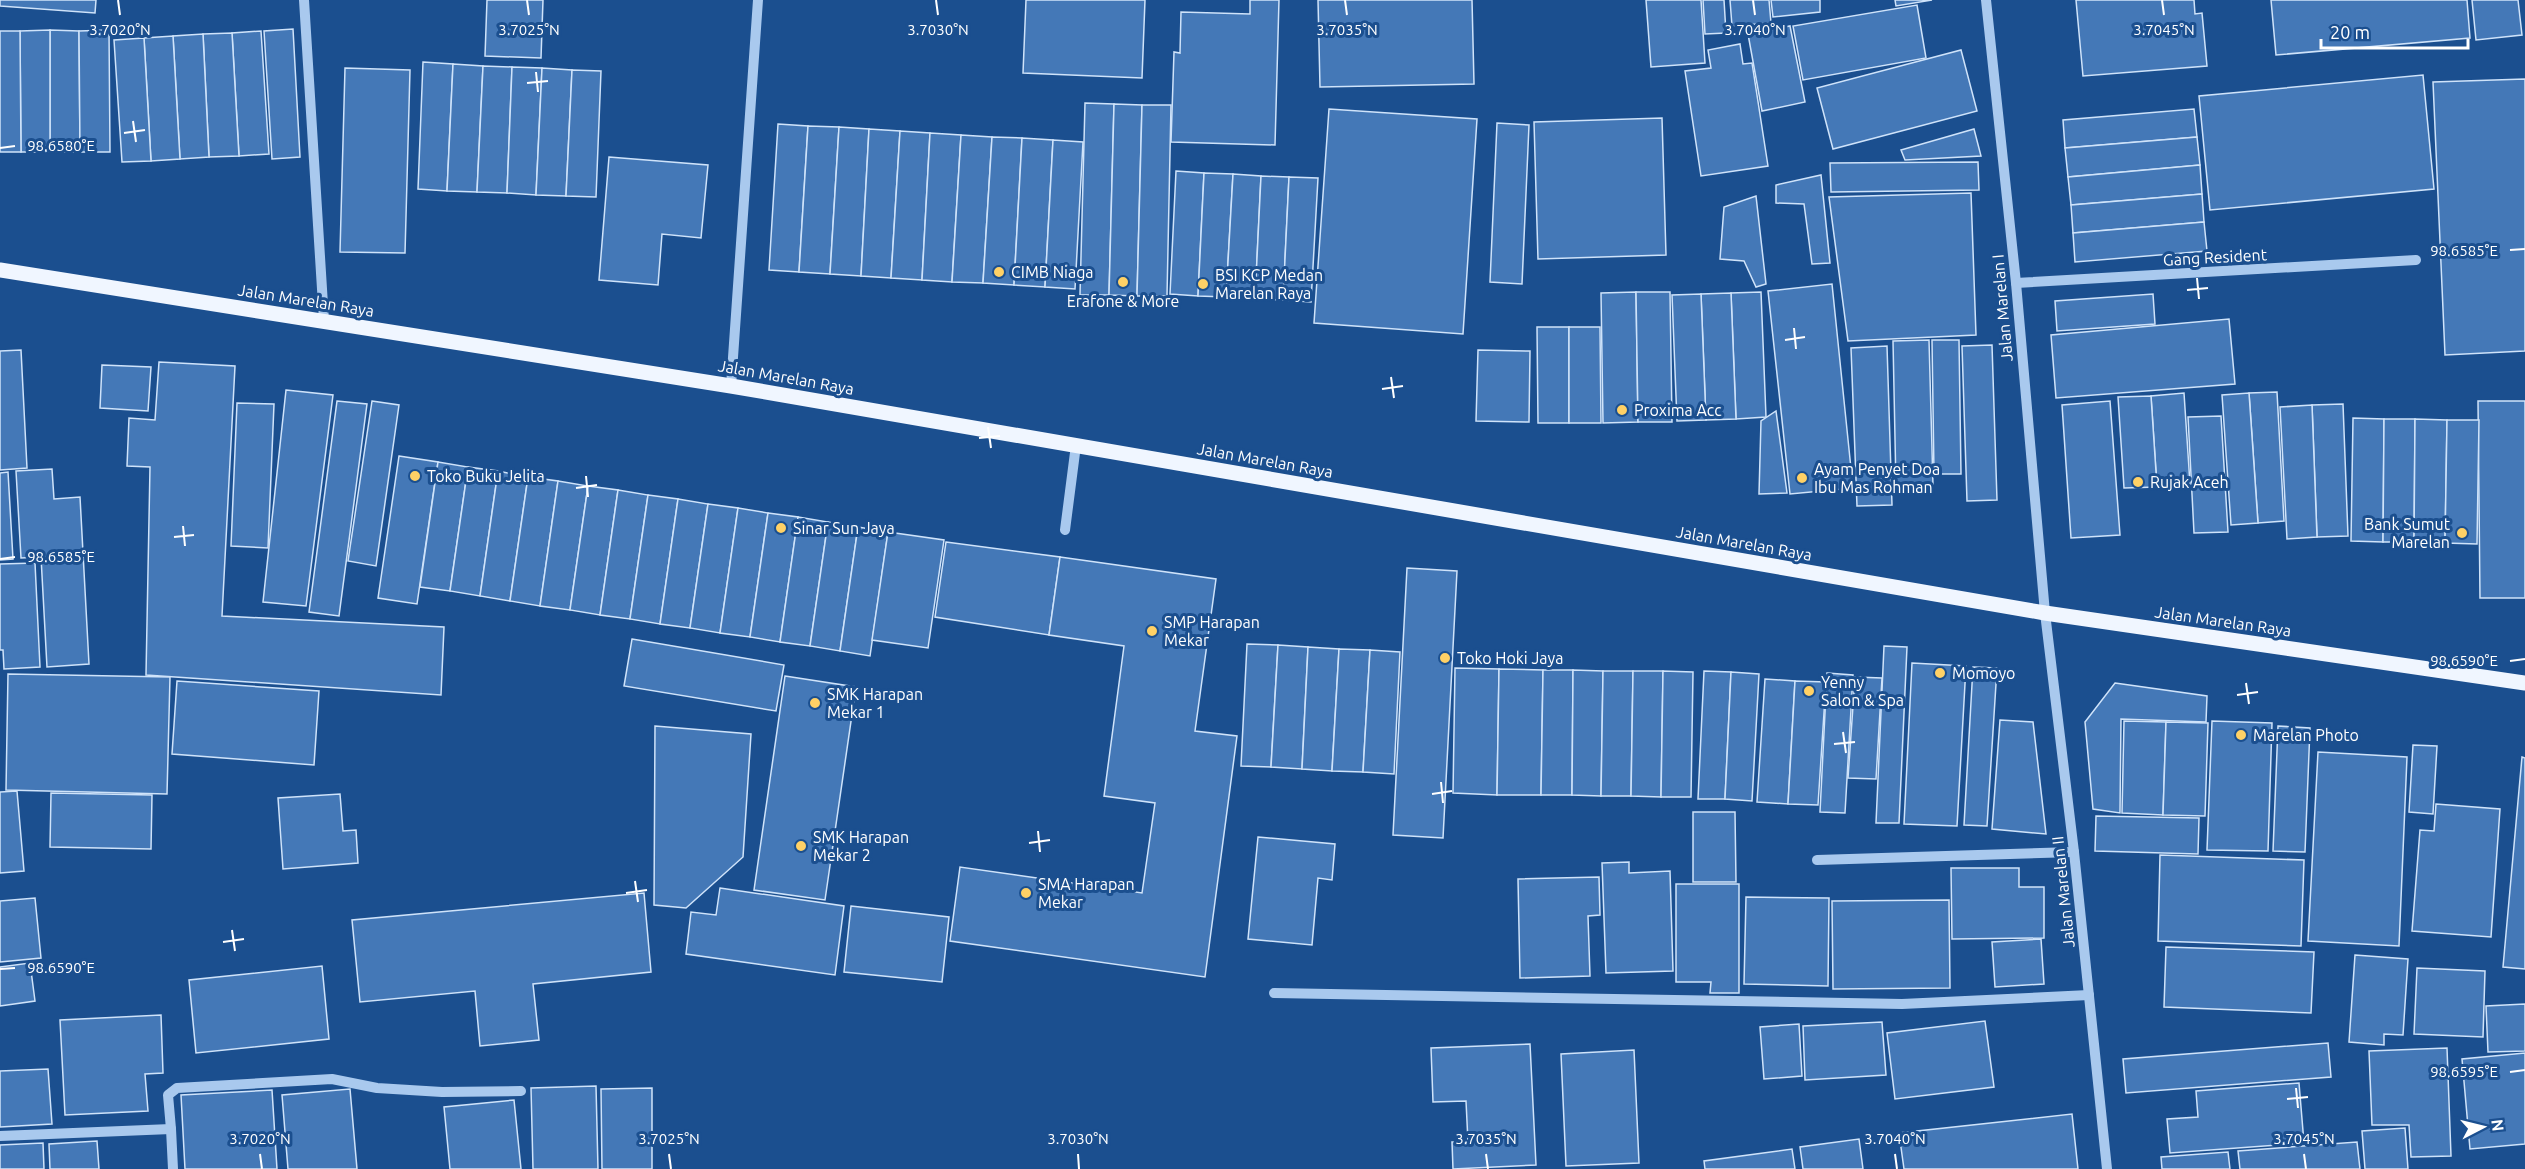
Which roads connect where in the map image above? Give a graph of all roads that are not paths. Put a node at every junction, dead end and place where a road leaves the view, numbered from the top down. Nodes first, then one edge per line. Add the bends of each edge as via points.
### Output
1 (304, 0) edge
2 (758, 0) edge
3 (1986, 0) edge
4 (2416, 260) dead end
5 (0, 270) edge
6 (2016, 283) junction
7 (324, 321) junction
8 (731, 386) junction
9 (1076, 446) junction
10 (1065, 530) dead end
11 (2045, 613) junction
12 (2525, 683) edge
13 (2074, 852) junction
14 (1817, 860) dead end
15 (1274, 993) dead end
16 (2089, 995) junction
17 (521, 1091) dead end
18 (171, 1129) junction
19 (0, 1136) edge
20 (173, 1169) edge
21 (2106, 1169) edge

1 - 7 street
2 - 8 street
3 - 6 street, Jalan Marelan I
4 - 6 street, Gang Resident
5 - 7 main road, Jalan Marelan Raya
6 - 11 street, Jalan Marelan I
7 - 8 main road, Jalan Marelan Raya
8 - 9 main road, Jalan Marelan Raya
9 - 10 street
9 - 11 main road, Jalan Marelan Raya
11 - 12 main road, Jalan Marelan Raya
11 - 13 street, Jalan Marelan II
13 - 14 street
13 - 16 street, Jalan Marelan II
15 - 16 street via 1902,1004
16 - 21 street, Jalan Marelan II
17 - 18 street via 377,1088 332,1079 177,1088 168,1095
18 - 19 street
18 - 20 street

